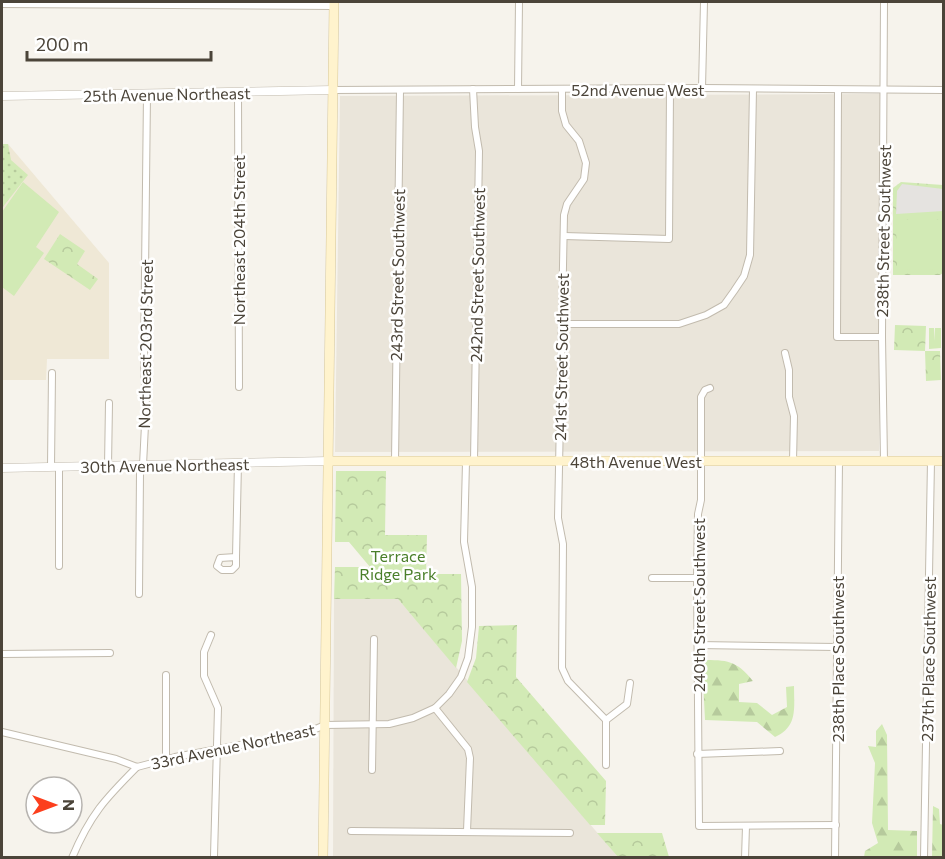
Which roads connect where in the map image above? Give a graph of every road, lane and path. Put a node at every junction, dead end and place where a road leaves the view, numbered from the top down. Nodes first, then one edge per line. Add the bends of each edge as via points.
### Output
1 (519, 2) edge
2 (704, 2) edge
3 (884, 2) edge
4 (2, 4) edge
5 (334, 4) edge
6 (473, 88) junction
7 (702, 88) junction
8 (518, 89) junction
9 (562, 89) junction
10 (670, 89) junction
11 (753, 89) junction
12 (333, 90) junction
13 (400, 90) junction
14 (838, 90) junction
15 (884, 90) junction
16 (944, 90) edge
17 (238, 92) junction
18 (147, 94) junction
19 (2, 96) edge
20 (564, 236) junction
21 (562, 324) junction
22 (882, 337) junction
23 (785, 353) dead end
24 (52, 373) dead end
25 (239, 387) dead end
26 (710, 388) dead end
27 (109, 403) dead end
28 (700, 460) junction
29 (884, 460) junction
30 (394, 461) junction
31 (470, 461) junction
32 (559, 461) junction
33 (794, 461) junction
34 (839, 461) junction
35 (931, 461) junction
36 (944, 461) edge
37 (329, 462) junction
38 (238, 463) junction
39 (143, 465) junction
40 (108, 466) junction
41 (55, 467) junction
42 (2, 468) edge
43 (237, 557) dead end
44 (60, 566) dead end
45 (652, 578) dead end
46 (697, 578) junction
47 (139, 594) dead end
48 (212, 635) dead end
49 (374, 639) dead end
50 (698, 645) junction
51 (837, 647) junction
52 (110, 653) dead end
53 (2, 654) edge
54 (166, 675) dead end
55 (630, 683) dead end
56 (435, 708) junction
57 (606, 720) junction
58 (373, 723) junction
59 (325, 725) junction
60 (2, 732) edge
61 (217, 750) junction
62 (780, 751) dead end
63 (698, 754) junction
64 (166, 760) junction
65 (606, 765) dead end
66 (137, 767) junction
67 (372, 770) dead end
68 (836, 825) junction
69 (746, 826) junction
70 (351, 831) dead end
71 (467, 831) junction
72 (570, 833) dead end
73 (214, 856) dead end
74 (72, 858) edge
75 (323, 858) edge
76 (745, 858) edge
77 (835, 858) edge
78 (924, 858) edge

1 - 8 street
2 - 7 street
3 - 15 street, 238th Street Southwest
4 - 5 street
5 - 12 main road
6 - 8 street, 52nd Avenue West
6 - 13 street, 52nd Avenue West
6 - 31 street, 242nd Street Southwest via 479,151
7 - 10 street, 52nd Avenue West
7 - 11 street, 52nd Avenue West
8 - 9 street, 52nd Avenue West
9 - 10 street, 52nd Avenue West
9 - 20 street, 241st Street Southwest via 566,125 579,141 586,163 584,179 567,204
10 - 20 street via 669,239
11 - 14 street, 52nd Avenue West
11 - 21 street via 750,255 744,276 723,305 679,324
12 - 13 street, 52nd Avenue West
12 - 17 street, 25th Avenue Northeast
12 - 37 main road
13 - 30 street, 243rd Street Southwest
14 - 15 street, 52nd Avenue West
14 - 22 street via 837,337
15 - 16 street, 52nd Avenue West
15 - 22 street, 238th Street Southwest
17 - 18 street, 25th Avenue Northeast
17 - 25 street, Northeast 204th Street
18 - 19 street, 25th Avenue Northeast
18 - 39 street, Northeast 203rd Street
20 - 21 street, 241st Street Southwest
21 - 32 street, 241st Street Southwest
22 - 29 street, 238th Street Southwest
23 - 33 street via 794,417
24 - 41 street
26 - 28 street, 240th Street Southwest via 701,397
27 - 40 street
28 - 32 main road, 48th Avenue West
28 - 33 main road, 48th Avenue West
28 - 46 street, 240th Street Southwest
29 - 34 main road, 48th Avenue West
29 - 35 main road, 48th Avenue West
30 - 31 main road, 48th Avenue West
30 - 37 main road, 48th Avenue West
31 - 32 main road, 48th Avenue West
31 - 56 street, 242nd Street Southwest via 464,542 472,587 470,648 460,677
32 - 57 street, 241st Street Southwest via 562,668 568,681
33 - 34 main road, 48th Avenue West
34 - 51 street, 238th Place Southwest
35 - 36 main road, 48th Avenue West
35 - 78 street, 237th Place Southwest
37 - 38 street, 30th Avenue Northeast
37 - 59 main road
38 - 39 street, 30th Avenue Northeast
38 - 43 street
39 - 40 street, 30th Avenue Northeast
39 - 47 street, Northeast 203rd Street
40 - 41 street, 30th Avenue Northeast
41 - 42 street, 30th Avenue Northeast
41 - 44 street
45 - 46 street
46 - 50 street, 240th Street Southwest
48 - 61 street via 204,652 204,676 218,708
49 - 58 street
50 - 51 street
50 - 63 street, 240th Street Southwest
51 - 68 street, 238th Place Southwest
52 - 53 street
54 - 64 street
55 - 57 street via 627,704
56 - 58 street, 33rd Avenue Northeast via 403,722
56 - 71 street via 468,749
57 - 65 street
58 - 59 street, 33rd Avenue Northeast
58 - 67 street
59 - 61 street, 33rd Avenue Northeast via 306,734
59 - 75 main road
60 - 66 street, 33rd Avenue Northeast
61 - 64 street, 33rd Avenue Northeast
61 - 73 street
62 - 63 street
63 - 69 street, 240th Street Southwest via 699,826
64 - 66 street, 33rd Avenue Northeast
66 - 74 street via 102,802 84,829
68 - 69 street
68 - 77 street, 238th Place Southwest
69 - 76 street
70 - 71 street
71 - 72 street

